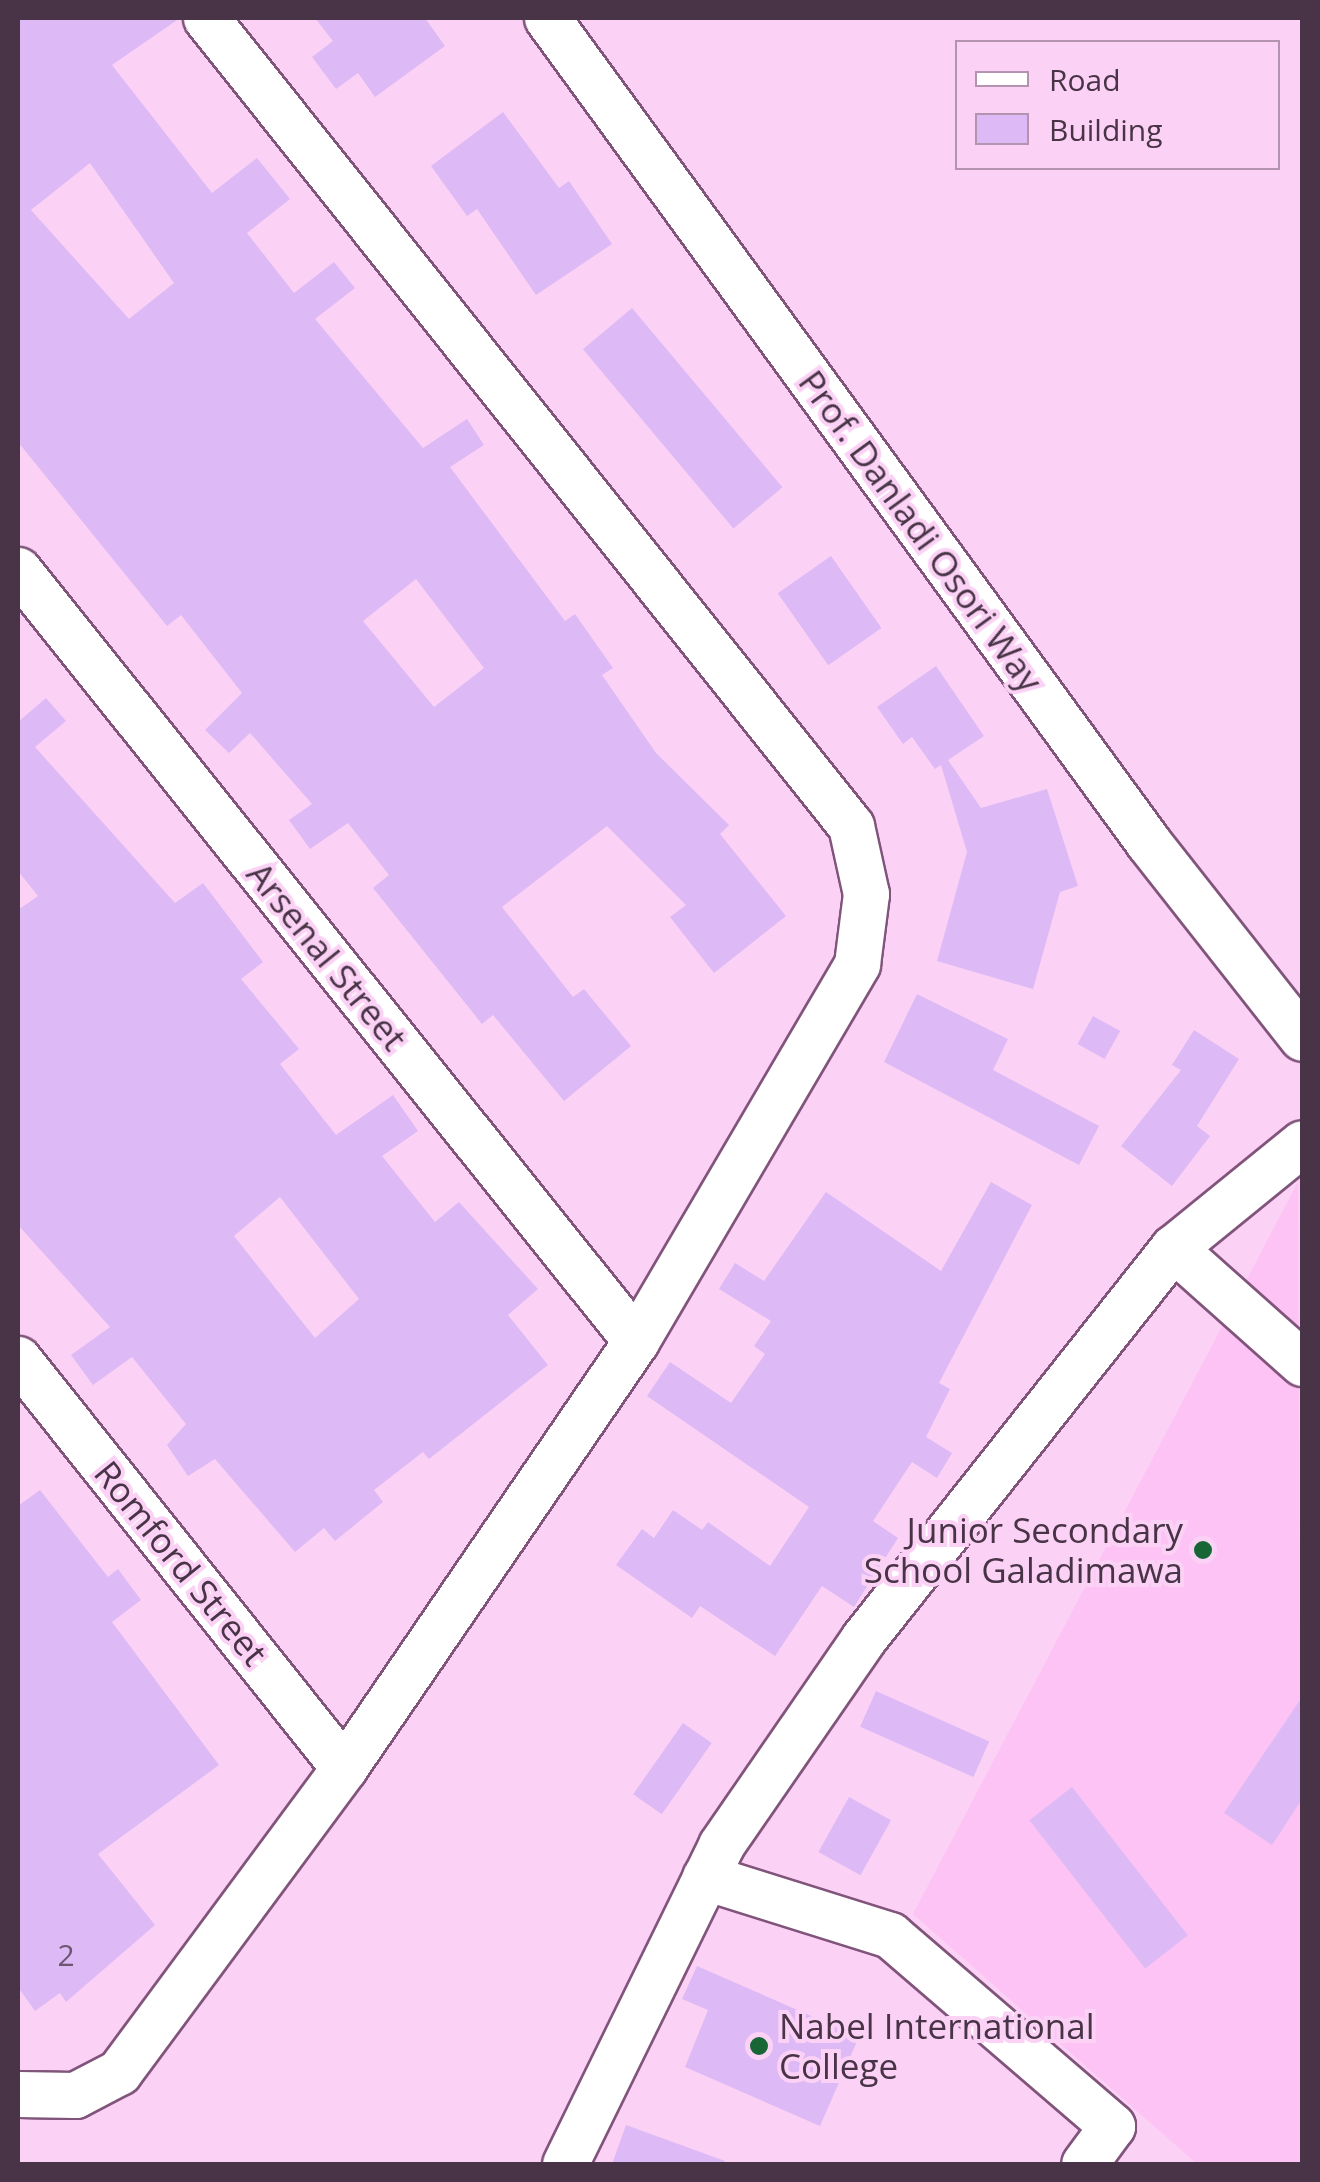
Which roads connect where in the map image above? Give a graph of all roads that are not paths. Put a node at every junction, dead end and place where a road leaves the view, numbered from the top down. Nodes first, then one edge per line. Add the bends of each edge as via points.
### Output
1 (206, 18) edge
2 (547, 18) edge
3 (18, 570) edge
4 (1302, 1038) edge
5 (1302, 1143) edge
6 (1173, 1248) junction
7 (636, 1341) junction
8 (18, 1359) edge
9 (1302, 1362) edge
10 (344, 1768) junction
11 (706, 1878) junction
12 (18, 2094) edge
13 (565, 2164) edge
14 (1084, 2164) edge

1 - 7 street via 851,826 866,894 857,964
2 - 4 street, Prof. Danladi Osori Way via 1148,842
3 - 7 street, Arsenal Street
5 - 6 street
6 - 9 street
6 - 11 street via 864,1640
7 - 10 street
8 - 10 street, Romford Street
10 - 12 street via 119,2072 75,2095
11 - 13 street
11 - 14 street via 890,1935 1112,2126

